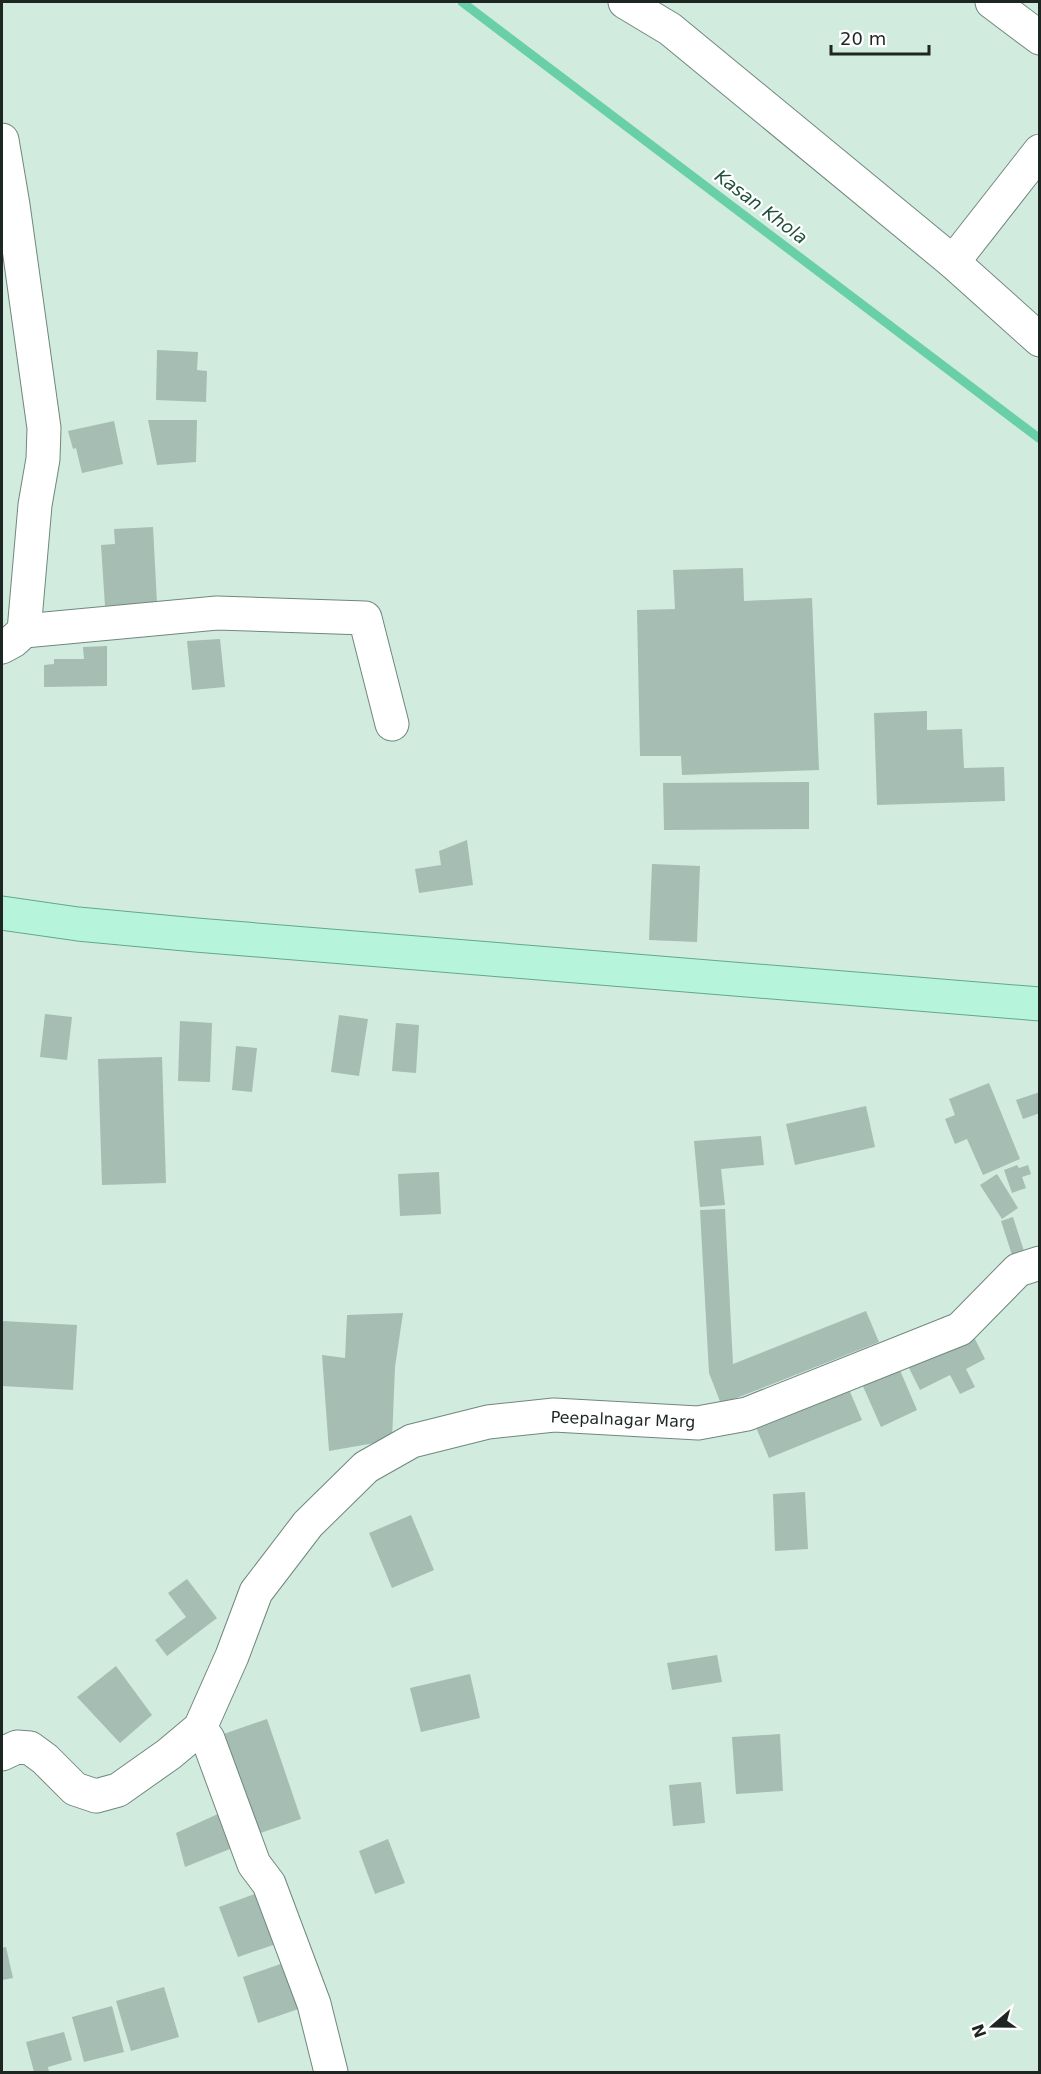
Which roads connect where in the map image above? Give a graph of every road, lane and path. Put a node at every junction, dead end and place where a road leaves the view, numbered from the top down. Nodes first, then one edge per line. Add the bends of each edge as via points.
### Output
1 (625, 2) edge
2 (992, 2) edge
3 (1040, 38) edge
4 (2, 147) edge
5 (1040, 152) edge
6 (953, 262) junction
7 (1040, 340) edge
8 (13, 639) edge
9 (392, 724) dead end
10 (2, 913) edge
11 (1040, 1004) edge
12 (1040, 1263) edge
13 (200, 1728) junction
14 (2, 1754) edge
15 (331, 2073) edge

1 - 6 street via 670,29
2 - 3 street
4 - 8 street via 44,428 43,459
5 - 6 street
6 - 7 street
8 - 9 street via 216,613 365,618
10 - 11 main road via 196,935
12 - 13 street, Peepalnagar Marg via 1018,1270 960,1329 747,1414 698,1423 554,1415 488,1422 412,1441 366,1467 308,1524 256,1592
13 - 14 street, Peepalnagar Marg via 118,1790 96,1797 75,1789 30,1748 17,1747
13 - 15 street via 208,1739 254,1864 269,1884 314,2004

